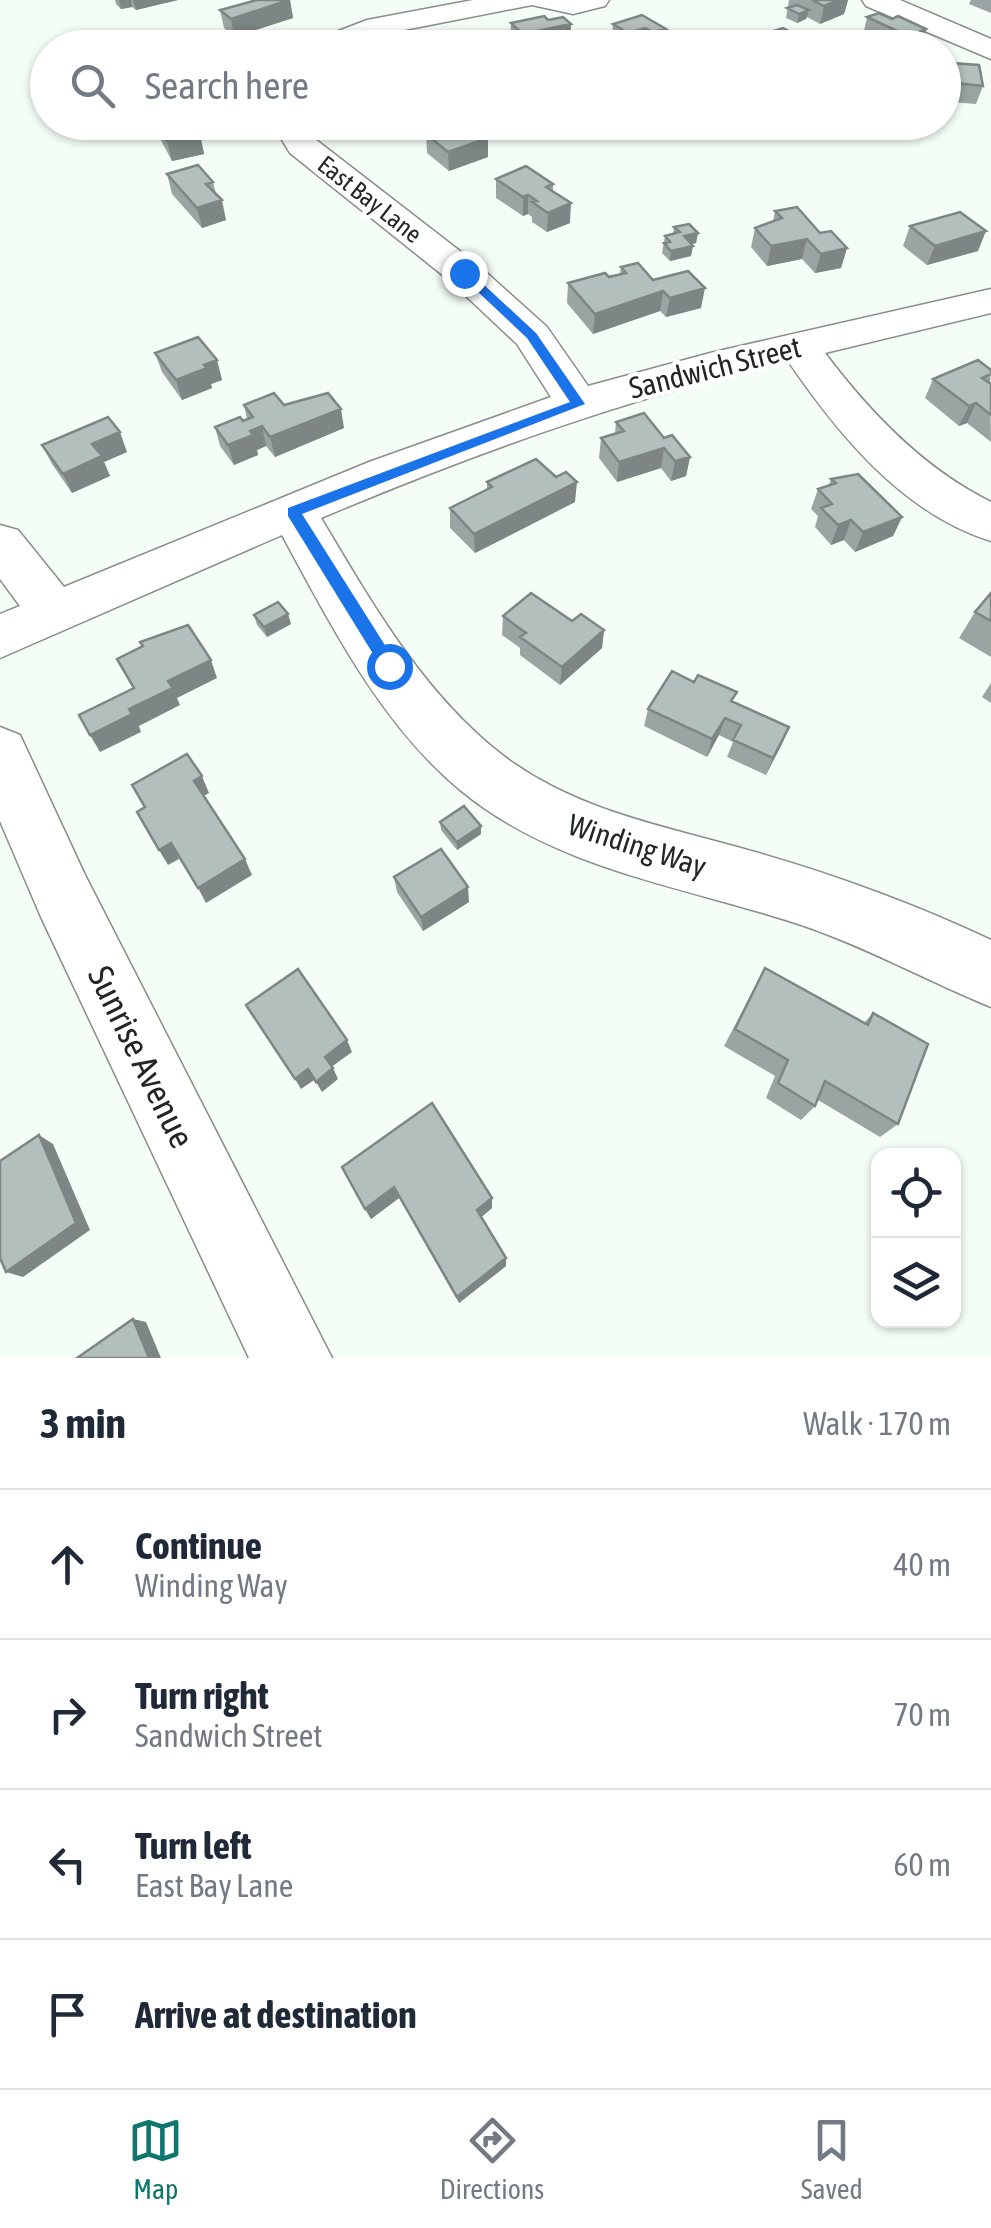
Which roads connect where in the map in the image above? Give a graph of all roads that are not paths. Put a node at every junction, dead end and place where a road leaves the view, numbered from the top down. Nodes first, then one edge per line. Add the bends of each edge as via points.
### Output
1 (360, 0) edge
2 (522, 0) edge
3 (542, 0) edge
4 (595, 0) edge
5 (876, 0) edge
6 (377, 26) junction
7 (367, 30) edge
8 (945, 30) edge
9 (961, 37) edge
10 (991, 50) edge
11 (298, 140) edge
12 (991, 301) edge
13 (798, 347) junction
14 (578, 404) junction
15 (293, 512) junction
16 (991, 523) edge
17 (0, 543) edge
18 (55, 613) junction
19 (0, 636) edge
20 (0, 752) edge
21 (991, 974) edge
22 (291, 1358) edge

1 - 6 street
2 - 6 street
3 - 4 street
5 - 8 street
6 - 7 street
9 - 10 street
11 - 14 street, East Bay Lane via 532,336
12 - 13 street, Sandwich Street
13 - 14 street, Sandwich Street
13 - 16 street via 851,418 890,454 955,505
14 - 15 street, Sandwich Street
15 - 18 street, Sandwich Street
15 - 21 street, Winding Way via 348,605 431,722 513,796 570,828 793,893
17 - 18 street
18 - 19 street, Sandwich Street
20 - 22 street, Sunrise Avenue via 71,913

